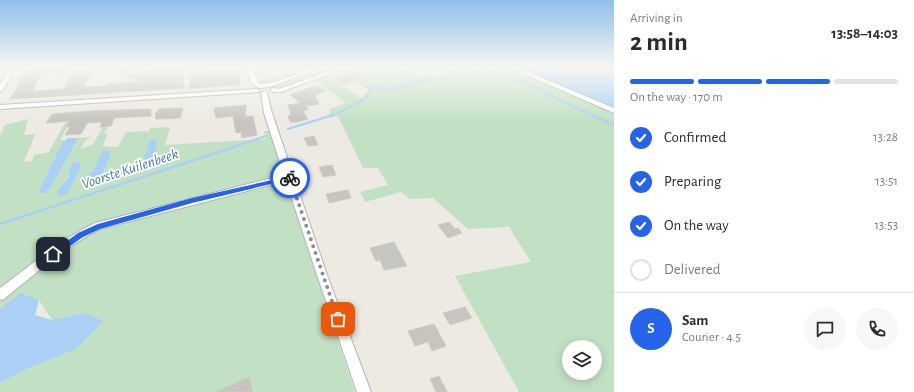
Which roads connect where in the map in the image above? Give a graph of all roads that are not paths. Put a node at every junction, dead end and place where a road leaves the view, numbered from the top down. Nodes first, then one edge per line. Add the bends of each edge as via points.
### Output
1 (255, 85) edge
2 (277, 85) edge
3 (296, 85) edge
4 (554, 85) edge
5 (271, 88) junction
6 (260, 90) junction
7 (0, 107) edge
8 (614, 111) edge
9 (290, 177) junction
10 (0, 295) edge
11 (364, 392) edge

1 - 6 street
2 - 5 street
3 - 5 street via 280,91
4 - 8 street
5 - 6 street
6 - 7 street
6 - 9 street
9 - 10 street via 98,226 64,246
9 - 11 street

